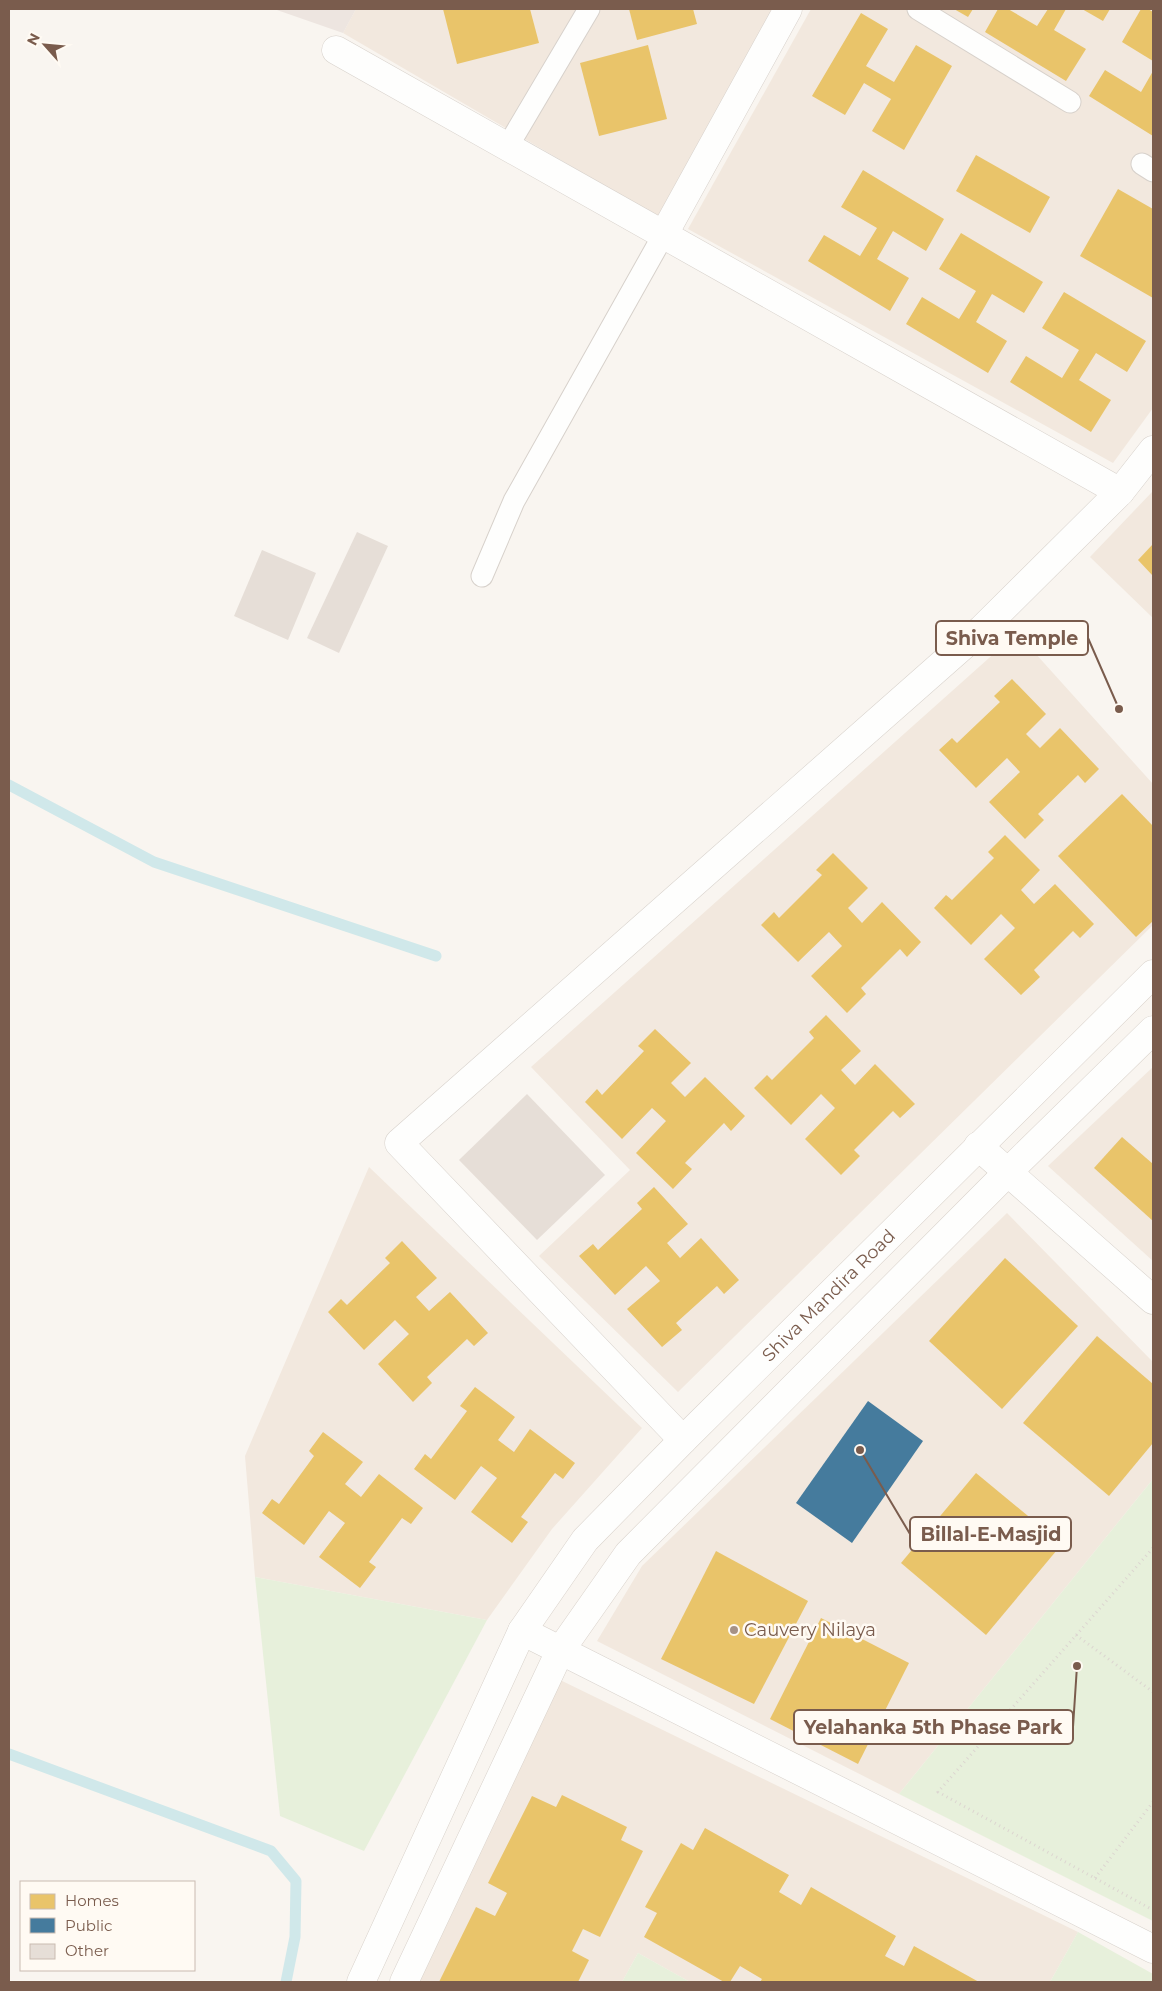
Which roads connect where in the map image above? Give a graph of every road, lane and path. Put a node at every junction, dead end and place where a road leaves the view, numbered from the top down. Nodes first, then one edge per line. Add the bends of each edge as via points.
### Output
1 (589, 9) edge
2 (788, 9) edge
3 (918, 9) edge
4 (336, 50) dead end
5 (1070, 102) dead end
6 (508, 146) junction
7 (664, 234) junction
8 (1153, 450) edge
9 (1120, 492) junction
10 (482, 576) dead end
11 (1153, 974) edge
12 (1153, 1030) edge
13 (978, 1146) junction
14 (1008, 1172) junction
15 (1153, 1300) edge
16 (683, 1440) junction
17 (1153, 1548) edge
18 (522, 1631) junction
19 (1076, 1635) junction
20 (560, 1651) junction
21 (1153, 1692) edge
22 (1153, 1802) edge
23 (1095, 1878) junction
24 (1153, 1910) edge
25 (1153, 1949) edge
26 (361, 1982) edge
27 (404, 1982) edge

1 - 6 lane
2 - 7 street
3 - 5 lane
4 - 6 street
6 - 7 street
7 - 9 street
7 - 10 lane via 514,501
8 - 9 street
9 - 16 street via 982,629 399,1143
11 - 13 street, Shiva Mandira Road
12 - 14 street
13 - 14 street
13 - 16 street, Shiva Mandira Road
14 - 15 street
14 - 20 street via 628,1554
16 - 18 street, Shiva Mandira Road via 585,1540
17 - 19 path
18 - 20 street
18 - 26 street, Shiva Mandira Road
19 - 21 path
19 - 23 path via 938,1792
20 - 25 street
20 - 27 street
22 - 23 path
23 - 24 path

